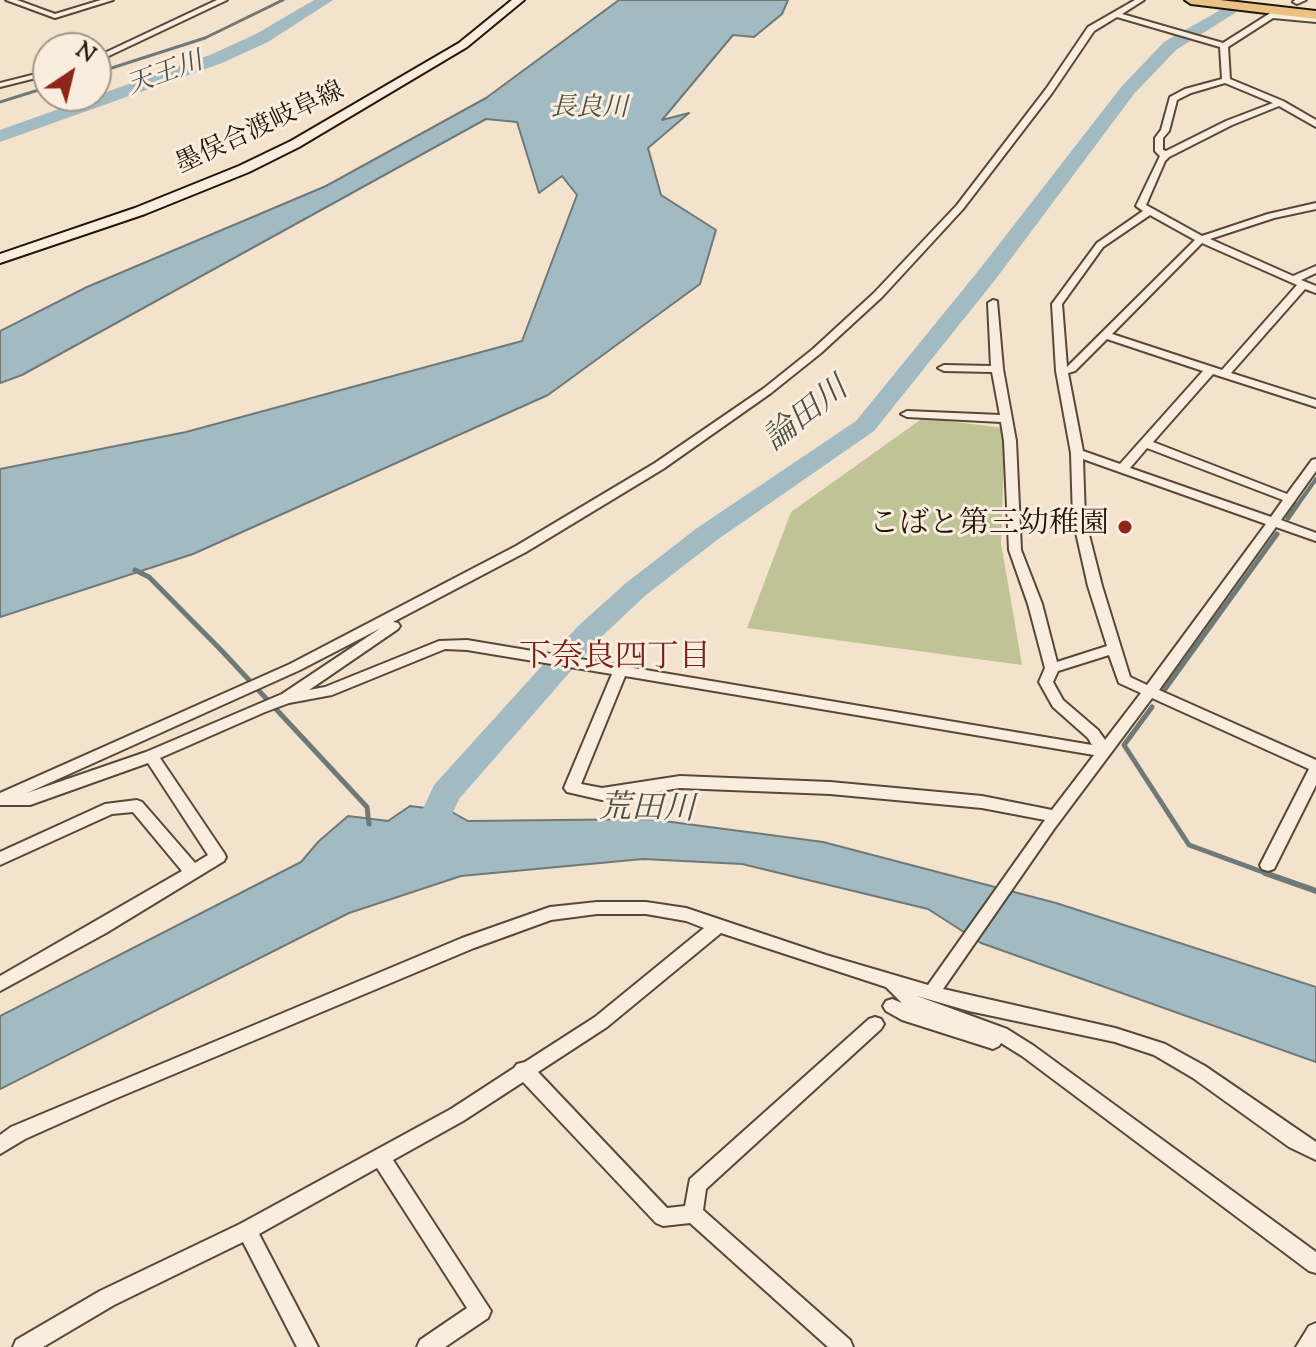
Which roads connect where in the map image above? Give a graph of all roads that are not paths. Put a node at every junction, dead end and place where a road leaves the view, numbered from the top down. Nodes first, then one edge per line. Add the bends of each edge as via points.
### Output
1 (10, 0) edge
2 (109, 0) edge
3 (223, 0) edge
4 (519, 0) edge
5 (1140, 0) edge
6 (1191, 0) edge
7 (1243, 0) edge
8 (1316, 8) edge
9 (1115, 14) junction
10 (1316, 18) edge
11 (1224, 46) junction
12 (112, 52) edge
13 (32, 77) edge
14 (1226, 80) junction
15 (0, 85) edge
16 (1280, 103) junction
17 (1316, 124) edge
18 (1166, 155) junction
19 (1316, 206) edge
20 (1301, 210) junction
21 (1148, 212) junction
22 (1316, 218) edge
23 (1201, 239) junction
24 (0, 259) edge
25 (1316, 269) edge
26 (1298, 282) junction
27 (1316, 290) edge
28 (993, 303) dead end
29 (1105, 335) junction
30 (944, 368) dead end
31 (997, 369) junction
32 (1210, 370) junction
33 (1062, 371) junction
34 (1224, 374) junction
35 (1316, 404) edge
36 (907, 414) dead end
37 (1007, 419) junction
38 (1145, 443) junction
39 (1077, 453) junction
40 (1316, 463) edge
41 (1124, 467) junction
42 (1290, 499) junction
43 (1274, 521) junction
44 (1316, 537) edge
45 (402, 612) junction
46 (1114, 649) junction
47 (1052, 668) junction
48 (620, 672) junction
49 (1149, 693) junction
50 (287, 698) junction
51 (1105, 752) junction
52 (151, 756) junction
53 (1316, 768) edge
54 (0, 798) edge
55 (1053, 820) junction
56 (0, 859) edge
57 (1268, 865) dead end
58 (192, 871) junction
59 (719, 925) junction
60 (891, 981) junction
61 (0, 984) edge
62 (936, 985) junction
63 (892, 1006) dead end
64 (875, 1024) dead end
65 (1028, 1051) junction
66 (523, 1069) junction
67 (0, 1146) edge
68 (1316, 1152) edge
69 (381, 1158) junction
70 (693, 1214) junction
71 (247, 1230) junction
72 (1316, 1264) edge
73 (1316, 1333) edge
74 (23, 1347) edge
75 (308, 1347) edge
76 (427, 1347) edge
77 (843, 1347) edge
78 (1306, 1347) edge

1 - 2 street via 55,16
3 - 12 street
4 - 24 main road, 墨俣合渡岐阜線 via 413,77 283,151 140,211
5 - 9 street
6 - 10 highway
7 - 8 highway
9 - 11 street
9 - 45 street via 1080,42 960,207 817,351 659,466 521,549
10 - 11 street via 1274,15
11 - 14 street
13 - 15 street
14 - 16 street
14 - 18 street via 1173,99 1159,138 1159,151
16 - 17 street
16 - 18 street
18 - 21 street via 1141,206
19 - 20 street
20 - 22 street
20 - 23 street
21 - 23 street
21 - 33 street via 1100,245 1057,304
23 - 26 street
23 - 29 street
25 - 26 street
26 - 27 street
26 - 34 street
28 - 31 street
29 - 32 street
29 - 33 street via 1071,369
30 - 31 street
31 - 37 street
32 - 34 street
32 - 38 street
33 - 39 street
34 - 35 street
36 - 37 street
37 - 47 street via 1015,550
38 - 41 street
38 - 42 street
39 - 41 street
39 - 46 street via 1079,519
40 - 42 street
41 - 43 street
42 - 43 street
43 - 44 street
43 - 49 street
45 - 50 street via 392,626
45 - 54 street via 234,696
46 - 47 street
46 - 49 street via 1124,680
47 - 51 street via 1046,682 1058,703
48 - 50 street via 444,644 327,692
48 - 51 street
48 - 55 street via 572,788 602,794 680,782 830,788 982,802
49 - 51 street
49 - 53 street
50 - 52 street
51 - 55 street
52 - 54 street via 30,799
52 - 58 street via 218,857
53 - 57 street
55 - 62 street
56 - 58 street via 110,808 137,806
58 - 61 street
59 - 60 street
59 - 66 street via 601,1022
59 - 67 street via 646,908 550,914 121,1088
60 - 62 street
60 - 65 street via 912,1002 1001,1034
62 - 68 street via 969,1004 1159,1049
63 - 65 street
64 - 70 street via 697,1185
65 - 72 street
66 - 69 street
66 - 70 street via 663,1217
69 - 71 street
69 - 76 street via 481,1311
70 - 77 street
71 - 74 street via 107,1298
71 - 75 street
73 - 78 street

